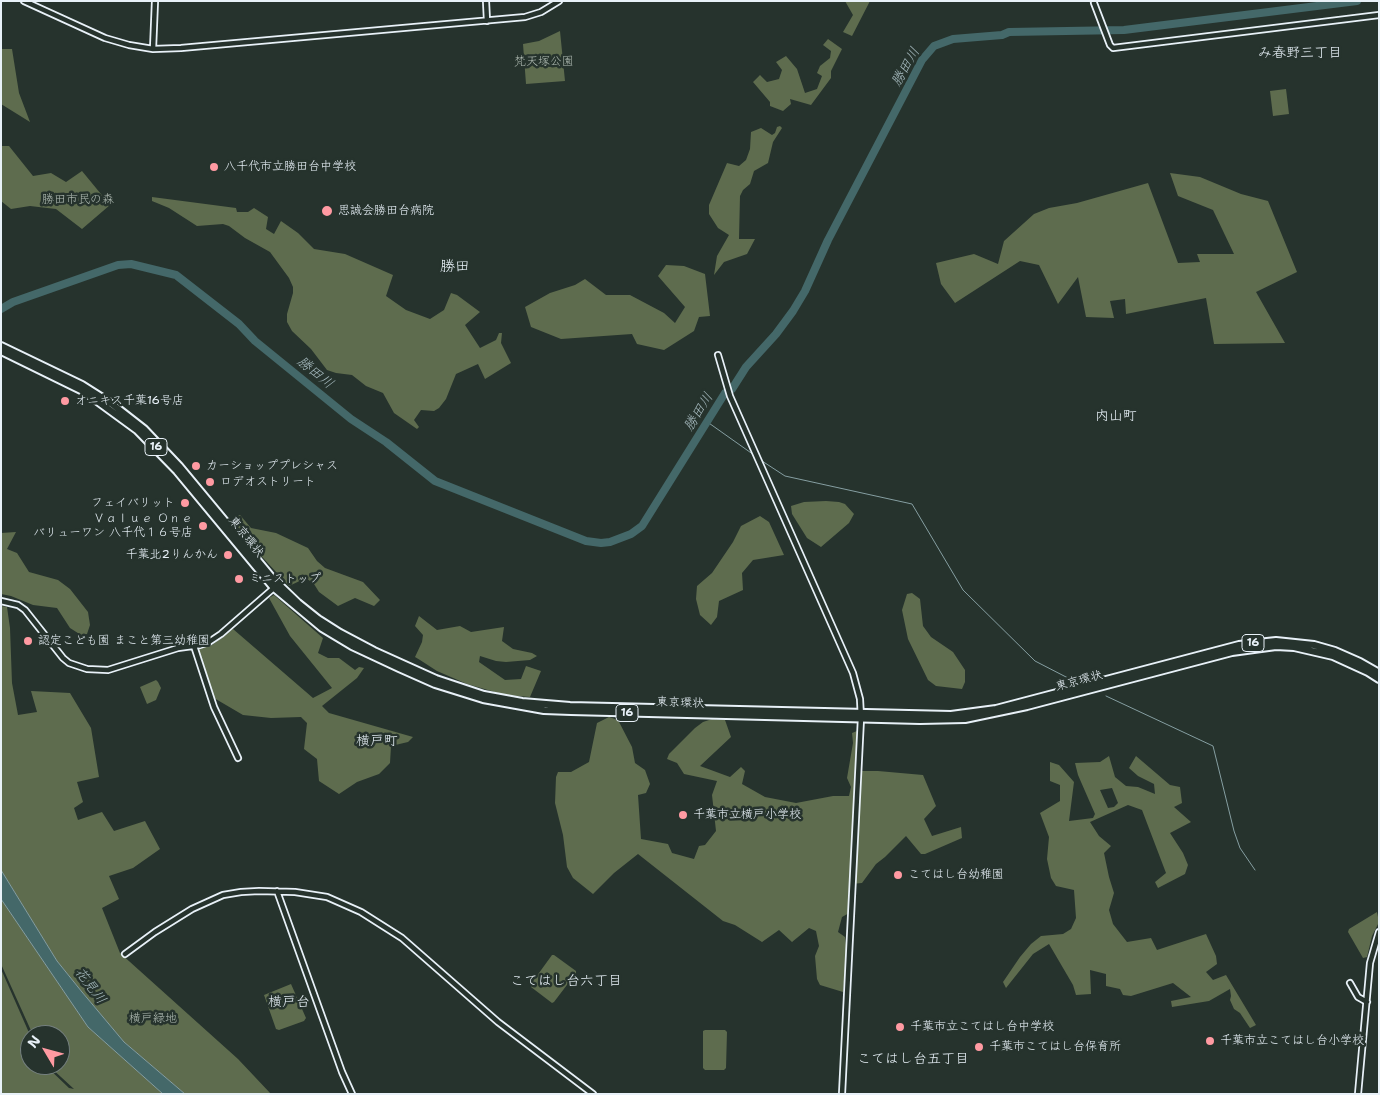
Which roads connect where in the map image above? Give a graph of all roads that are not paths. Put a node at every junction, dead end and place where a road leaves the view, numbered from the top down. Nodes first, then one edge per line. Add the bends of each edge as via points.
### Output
1 (24, 1) edge
2 (155, 1) edge
3 (486, 1) edge
4 (559, 1) edge
5 (1094, 3) dead end
6 (1379, 15) edge
7 (487, 21) junction
8 (153, 49) junction
9 (1, 346) edge
10 (1, 351) edge
11 (718, 355) dead end
12 (276, 586) junction
13 (1, 601) edge
14 (194, 646) junction
15 (1379, 673) edge
16 (1379, 679) edge
17 (861, 716) junction
18 (238, 758) dead end
19 (277, 891) junction
20 (1379, 932) edge
21 (125, 954) dead end
22 (1350, 983) dead end
23 (1367, 1002) junction
24 (352, 1094) edge
25 (593, 1094) edge
26 (842, 1094) edge
27 (1358, 1094) edge

1 - 8 street via 105,38
2 - 8 street
3 - 7 street
4 - 7 street via 532,16
5 - 6 street via 1113,48
7 - 8 street
9 - 12 highway, 東京環状 / 16 via 88,388 144,429 180,466
10 - 12 highway, 東京環状 / 16 via 85,392 137,430 177,471
11 - 17 street via 724,380 755,454 853,673
12 - 14 street via 221,634
12 - 17 highway, 東京環状 / 16 via 318,619 356,642 436,679 499,698 545,705
13 - 14 street via 25,610 63,658 77,667 113,670 178,648
14 - 18 street via 214,707
15 - 17 highway, 東京環状 / 16 via 1346,655 1314,645 1261,642 1233,646 977,712
16 - 17 highway, 東京環状 / 16 via 1352,664 1316,651 1260,647 987,716 949,720
17 - 26 street
19 - 21 street via 241,892 208,901
19 - 24 street
19 - 25 street via 327,897 360,912 402,938 498,1022
20 - 23 street via 1370,963
22 - 23 street via 1358,997
23 - 27 street

